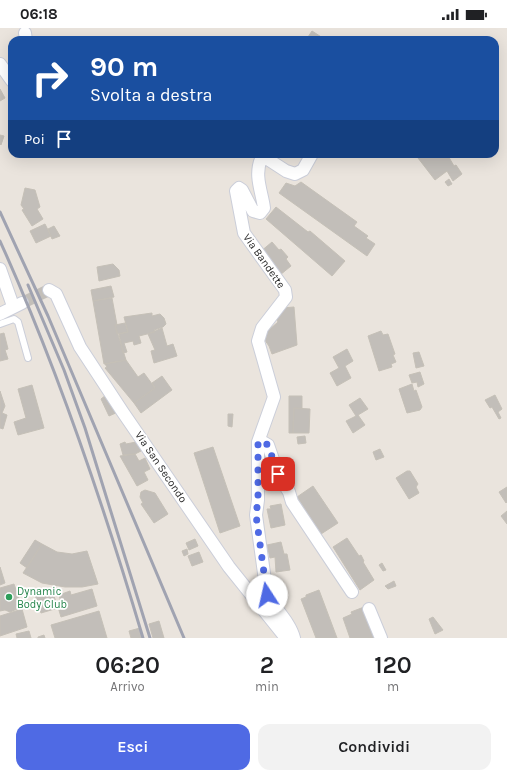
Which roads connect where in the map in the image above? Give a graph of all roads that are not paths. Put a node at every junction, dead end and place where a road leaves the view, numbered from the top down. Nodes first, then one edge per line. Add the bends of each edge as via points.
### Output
1 (0, 64) edge
2 (8, 76) edge
3 (266, 158) edge
4 (266, 158) edge
5 (310, 158) edge
6 (0, 269) edge
7 (49, 290) dead end
8 (0, 314) edge
9 (0, 324) edge
10 (28, 358) dead end
11 (258, 442) junction
12 (352, 592) dead end
13 (370, 609) dead end
14 (286, 638) edge
15 (294, 638) edge
16 (381, 638) edge

1 - 2 street
3 - 5 street, Via Bandette via 294,174 303,170
4 - 11 street, Via Bandette via 261,160 258,167 264,208 260,213 253,211 242,190 239,188 236,191 244,233 285,290 286,296 262,328 258,341 274,397
6 - 8 street via 18,304
7 - 14 street, Via San Secondo via 60,300 69,326 80,346 229,567
9 - 10 lane via 14,319 18,322
11 - 12 street via 268,445 278,474 292,502
11 - 15 street, Via Bandette via 256,515 267,595 273,607 289,626
13 - 16 street

